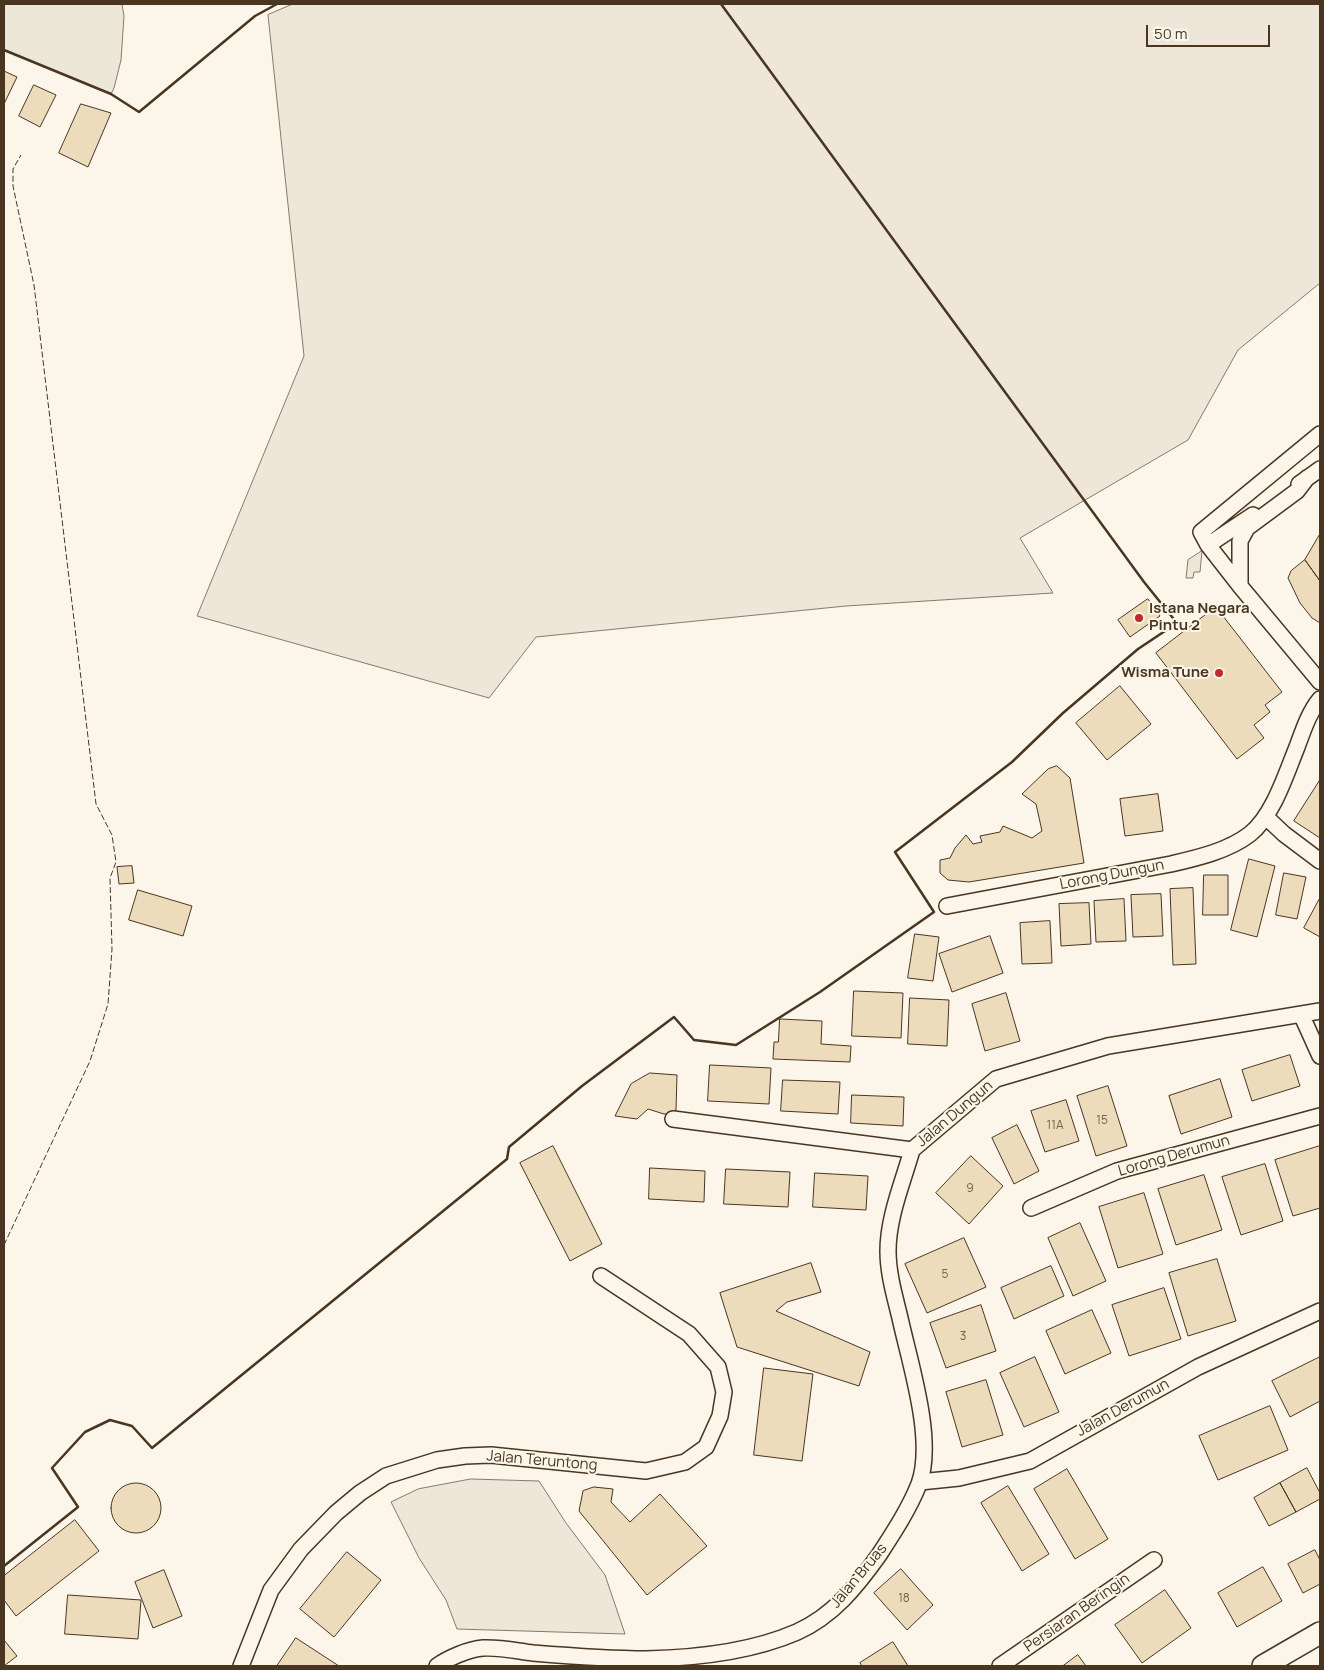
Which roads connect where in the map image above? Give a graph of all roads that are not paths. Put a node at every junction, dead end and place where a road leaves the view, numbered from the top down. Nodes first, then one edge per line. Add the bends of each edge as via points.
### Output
1 (1320, 434) edge
2 (1320, 469) edge
3 (1308, 478) junction
4 (1204, 538) junction
5 (1240, 586) junction
6 (1320, 682) edge
7 (1320, 699) edge
8 (1266, 817) junction
9 (1320, 860) edge
10 (947, 906) dead end
11 (1320, 1011) edge
12 (1301, 1014) junction
13 (1320, 1056) edge
14 (1320, 1116) edge
15 (673, 1119) dead end
16 (912, 1150) junction
17 (1031, 1208) dead end
18 (601, 1276) dead end
19 (1320, 1311) edge
20 (920, 1482) junction
21 (1154, 1560) dead end
22 (1320, 1633) edge
23 (242, 1666) edge
24 (437, 1666) edge
25 (1000, 1666) edge
26 (1263, 1666) edge

1 - 4 street
2 - 3 street
3 - 4 street
3 - 5 street via 1297,491 1247,528 1240,541
4 - 5 street
5 - 6 street
7 - 8 street, Lorong Dungun
8 - 9 street
8 - 10 street, Lorong Dungun via 1250,834 1203,856
11 - 12 street, Jalan Dungun
12 - 13 street
12 - 16 street, Jalan Dungun via 1108,1046 996,1079
14 - 17 street, Lorong Derumun via 1117,1171
15 - 16 street, Jalan Dungun
16 - 20 street, Jalan Bruas via 890,1226 888,1252 891,1281 923,1419
18 - 23 street, Jalan Teruntong via 689,1334 718,1367 724,1392 720,1416 706,1447 685,1462 646,1471 491,1455 438,1460 386,1476 336,1513 302,1548 271,1590
19 - 20 street, Jalan Derumun via 1198,1367 1030,1461 959,1478
20 - 24 street, Jalan Bruas via 899,1525 840,1604 811,1626 783,1638 748,1648 701,1655 647,1658 588,1657 482,1648 446,1659
21 - 25 street, Persiaran Beringin
22 - 26 street

